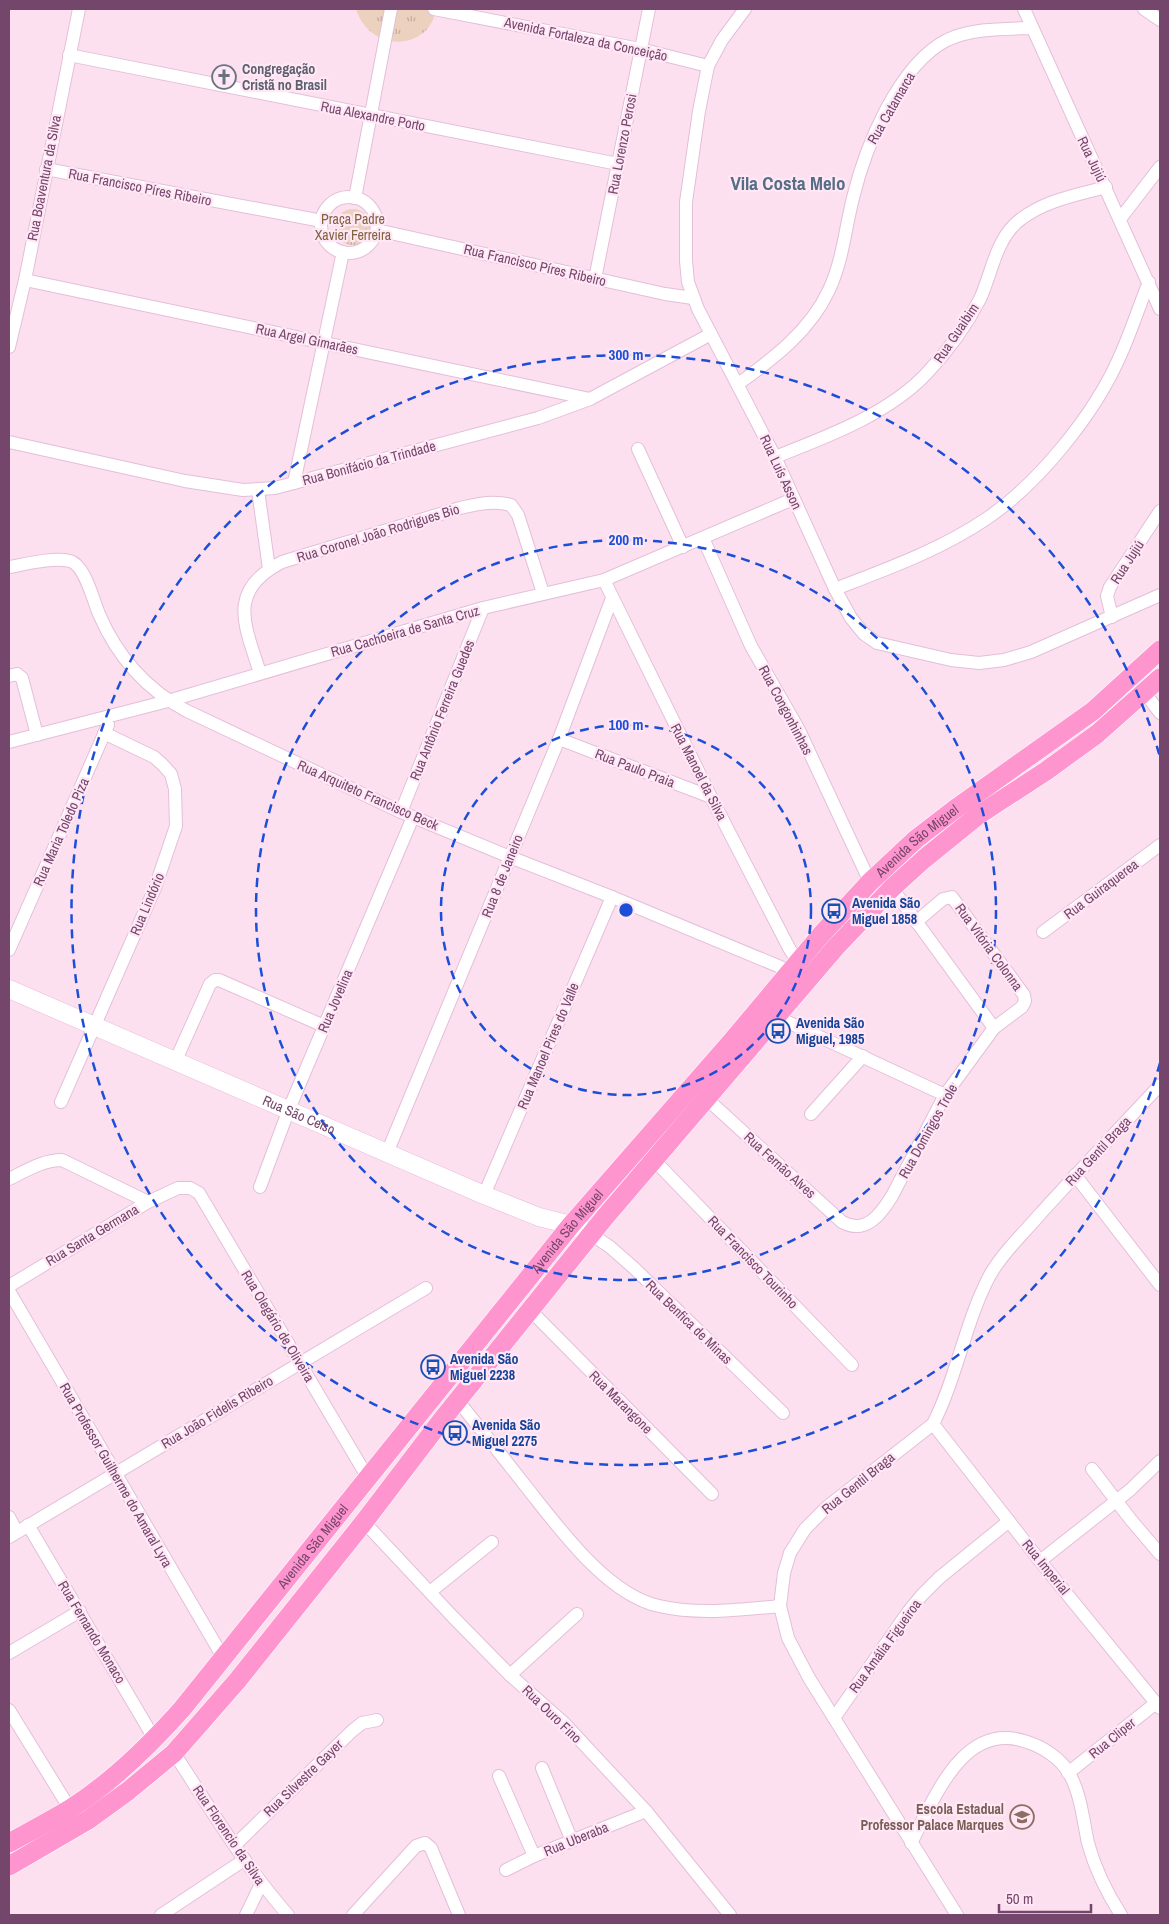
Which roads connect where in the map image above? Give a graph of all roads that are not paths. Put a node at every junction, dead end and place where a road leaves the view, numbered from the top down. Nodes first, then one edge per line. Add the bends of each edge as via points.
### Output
1 (79, 9) edge
2 (392, 9) edge
3 (434, 9) edge
4 (649, 9) edge
5 (745, 9) edge
6 (1024, 9) edge
7 (1144, 9) edge
8 (1160, 20) edge
9 (1032, 28) junction
10 (640, 49) junction
11 (69, 55) junction
12 (708, 66) junction
13 (370, 115) junction
14 (618, 164) junction
15 (1160, 166) edge
16 (46, 169) junction
17 (1106, 187) junction
18 (354, 198) junction
19 (1120, 219) junction
20 (322, 221) junction
21 (377, 230) junction
22 (344, 252) junction
23 (595, 279) junction
24 (1151, 279) edge
25 (24, 280) junction
26 (693, 298) junction
27 (1160, 309) edge
28 (711, 334) junction
29 (324, 342) junction
30 (9, 347) edge
31 (738, 384) junction
32 (590, 399) junction
33 (9, 442) edge
34 (638, 450) dead end
35 (775, 457) junction
36 (294, 483) junction
37 (258, 490) junction
38 (793, 500) junction
39 (1160, 511) edge
40 (703, 538) junction
41 (683, 547) junction
42 (9, 567) edge
43 (269, 569) junction
44 (604, 580) junction
45 (835, 588) junction
46 (543, 593) junction
47 (1160, 595) edge
48 (612, 598) junction
49 (483, 608) junction
50 (1112, 617) junction
51 (1160, 650) edge
52 (260, 673) junction
53 (9, 676) edge
54 (1160, 678) edge
55 (1145, 693) junction
56 (168, 701) junction
57 (113, 714) junction
58 (1160, 714) edge
59 (104, 733) junction
60 (38, 735) junction
61 (559, 739) junction
62 (9, 742) edge
63 (711, 797) junction
64 (401, 812) junction
65 (414, 817) junction
66 (1160, 846) edge
67 (510, 857) junction
68 (870, 882) junction
69 (892, 888) junction
70 (612, 897) junction
71 (916, 922) junction
72 (1043, 932) dead end
73 (9, 950) edge
74 (794, 966) junction
75 (9, 989) edge
76 (777, 1017) junction
77 (94, 1026) junction
78 (324, 1026) junction
79 (994, 1028) junction
80 (863, 1056) junction
81 (175, 1062) junction
82 (1160, 1085) edge
83 (945, 1095) junction
84 (707, 1099) junction
85 (60, 1102) dead end
86 (289, 1109) junction
87 (811, 1114) dead end
88 (388, 1152) junction
89 (654, 1160) junction
90 (1075, 1175) junction
91 (9, 1179) edge
92 (260, 1187) dead end
93 (178, 1188) joint
94 (484, 1195) junction
95 (148, 1202) junction
96 (571, 1225) junction
97 (856, 1227) joint
98 (591, 1234) junction
99 (1160, 1285) edge
100 (9, 1286) edge
101 (426, 1288) dead end
102 (9, 1291) edge
103 (530, 1310) junction
104 (300, 1363) junction
105 (852, 1365) dead end
106 (458, 1401) junction
107 (783, 1413) dead end
108 (932, 1424) junction
109 (1160, 1461) edge
110 (1092, 1469) dead end
111 (114, 1472) junction
112 (368, 1478) junction
113 (712, 1494) dead end
114 (1117, 1501) junction
115 (9, 1517) edge
116 (1009, 1521) junction
117 (364, 1522) junction
118 (18, 1531) edge
119 (492, 1542) dead end
120 (1160, 1554) edge
121 (1040, 1561) junction
122 (430, 1592) junction
123 (780, 1606) junction
124 (80, 1611) junction
125 (577, 1614) dead end
126 (9, 1653) edge
127 (224, 1659) junction
128 (510, 1675) junction
129 (1158, 1706) edge
130 (9, 1710) edge
131 (834, 1718) junction
132 (377, 1720) dead end
133 (155, 1740) junction
134 (174, 1753) junction
135 (542, 1768) dead end
136 (1068, 1773) junction
137 (499, 1776) dead end
138 (70, 1809) junction
139 (646, 1811) junction
140 (572, 1841) junction
141 (9, 1843) edge
142 (911, 1844) junction
143 (235, 1845) junction
144 (534, 1856) junction
145 (244, 1860) junction
146 (9, 1866) edge
147 (506, 1870) dead end
148 (261, 1884) junction
149 (161, 1915) edge
150 (246, 1915) edge
151 (288, 1915) edge
152 (353, 1915) edge
153 (459, 1915) edge
154 (730, 1915) edge
155 (957, 1915) edge
156 (1121, 1915) edge

1 - 11 street, Rua Boaventura da Silva
2 - 13 street
3 - 10 street, Avenida Fortaleza da Conceição
4 - 10 street, Rua Lorenzo Perosi
5 - 12 street, Rua Luís Asson
6 - 9 street, Rua Jujiú
7 - 8 street
9 - 17 street, Rua Jujiú
9 - 31 street, Rua Catamarca via 969,33 948,39 920,60 874,132 852,200 845,244 829,290 803,330 770,362
10 - 12 street, Avenida Fortaleza da Conceição
10 - 14 street, Rua Lorenzo Perosi
11 - 13 street, Rua Alexandre Porto
11 - 16 street, Rua Boaventura da Silva
12 - 26 street, Rua Luís Asson via 686,202 686,261
13 - 14 street, Rua Alexandre Porto
13 - 18 street
14 - 23 street, Rua Lorenzo Perosi
15 - 19 street
16 - 20 street, Rua Francisco Píres Ribeiro
16 - 25 street, Rua Boaventura da Silva
17 - 19 street, Rua Jujiú
17 - 35 street, Rua Guaibim via 1059,199 1019,220 999,248 980,298 956,339 926,375 880,409 848,427
18 - 20 street via 337,200
18 - 21 street via 370,206 377,221
19 - 24 street, Rua Jujiú
20 - 22 street via 322,230 329,245
21 - 22 street via 368,246 352,253
21 - 23 street, Rua Francisco Píres Ribeiro
22 - 29 street
23 - 26 street, Rua Francisco Píres Ribeiro
24 - 27 street, Rua Jujiú
24 - 45 street via 1103,390 1056,454 1021,490 987,518 939,546
25 - 29 street, Rua Argel Gimarães
25 - 30 street, Rua Boaventura da Silva
26 - 28 street, Rua Luís Asson
28 - 31 street, Rua Luís Asson
28 - 32 street, Rua Bonifácio da Trindade
29 - 32 street, Rua Argel Gimarães
29 - 36 street
31 - 35 street, Rua Luís Asson
32 - 36 street, Rua Bonifácio da Trindade via 538,418
33 - 37 street, Rua Bonifácio da Trindade via 185,481
34 - 41 street
35 - 38 street, Rua Luís Asson
36 - 37 street, Rua Bonifácio da Trindade
37 - 43 street
38 - 40 street, Rua Cachoeira de Santa Cruz
38 - 45 street, Rua Luís Asson
39 - 50 street, Rua Jujiú via 1110,587 1107,596
40 - 41 street, Rua Cachoeira de Santa Cruz
40 - 68 street, Rua Congonhinhas via 751,646 799,730
41 - 44 street, Rua Cachoeira de Santa Cruz
42 - 56 street, Rua Arquiteto Francisco Beck via 59,560 71,561 78,566 120,652 134,671
43 - 46 street, Rua Coronel João Rodrigues Bio via 282,562 460,508 500,502 511,505 518,515
43 - 52 street, Rua Coronel João Rodrigues Bio via 256,580 244,606 244,622
44 - 46 street, Rua Cachoeira de Santa Cruz
44 - 48 street, Rua Manoel da Silva
45 - 50 street, Rua Luís Asson via 851,618 864,634 878,643 909,652 979,663 1031,652
46 - 49 street, Rua Cachoeira de Santa Cruz
47 - 50 street, Rua Luís Asson
48 - 61 street, Rua 8 de Janeiro
48 - 63 street, Rua Manoel da Silva
49 - 52 street, Rua Cachoeira de Santa Cruz
49 - 64 street, Rua Antônio Ferreira Guedes
51 - 68 main road, Avenida São Miguel via 1093,711 955,809 916,839
52 - 56 street, Rua Cachoeira de Santa Cruz
53 - 60 street via 17,674 22,678
54 - 55 main road, Avenida São Miguel
55 - 58 street
55 - 69 main road, Avenida São Miguel via 1046,772 977,816
56 - 57 street, Rua Cachoeira de Santa Cruz
56 - 64 street, Rua Arquiteto Francisco Beck
57 - 59 street, Rua Maria Toledo Piza
57 - 60 street, Rua Cachoeira de Santa Cruz
59 - 73 street, Rua Maria Toledo Piza
59 - 77 street, Rua Lindório via 162,764 171,774 177,806 176,826 158,880
60 - 62 street, Rua Cachoeira de Santa Cruz
61 - 63 street, Rua Paulo Praia
61 - 67 street, Rua 8 de Janeiro
63 - 74 street, Rua Manoel da Silva via 789,948
64 - 65 street, Rua Arquiteto Francisco Beck
65 - 67 street, Rua Arquiteto Francisco Beck
65 - 78 street, Rua Jovelina
66 - 72 street, Rua Guiraquerea
67 - 70 street, Rua Arquiteto Francisco Beck
67 - 88 street, Rua 8 de Janeiro
68 - 74 main road, Avenida São Miguel
69 - 71 street
69 - 76 main road, Avenida São Miguel via 835,948
70 - 74 street, Rua Arquiteto Francisco Beck
70 - 94 street, Rua Manoel Pires do Valle
71 - 79 street
71 - 79 street, Rua Vitória Colonna via 943,898 956,900 1025,998 1022,1007
74 - 96 main road, Avenida São Miguel
75 - 77 street, Rua São Celso
76 - 80 street
76 - 84 main road, Avenida São Miguel
77 - 81 street, Rua São Celso
77 - 85 street, Rua Lindório
78 - 81 street via 215,980 210,984
78 - 86 street, Rua Jovelina
79 - 83 street, Rua Domingos Trole
80 - 83 street
80 - 87 street
81 - 86 street, Rua São Celso
82 - 90 street, Rua Gentil Braga
83 - 97 street, Rua Domingos Trole via 883,1211 875,1219
84 - 89 main road, Avenida São Miguel
84 - 97 street, Rua Fernão Alves via 842,1222
86 - 88 street, Rua São Celso
86 - 92 street, Rua Jovelina
88 - 94 street, Rua São Celso
89 - 98 main road, Avenida São Miguel
89 - 105 street, Rua Francisco Tourinho
90 - 99 street
90 - 108 street, Rua Gentil Braga via 991,1274
91 - 95 street via 40,1164 62,1160
93 - 95 street, Rua Santa Germana
93 - 104 street, Rua Olegário de Oliveira via 190,1188 199,1193
94 - 96 street, Rua São Celso via 538,1218
95 - 100 street, Rua Santa Germana
96 - 98 street, Rua São Celso
96 - 112 main road, Avenida São Miguel
98 - 103 main road, Avenida São Miguel
98 - 107 street, Rua Benfica de Minas via 634,1268
101 - 104 street, Rua João Fidelis Ribeiro
102 - 111 street, Rua Professor Guilherme do Amaral Lyra
103 - 106 main road, Avenida São Miguel
103 - 113 street, Rua Marangone
104 - 111 street, Rua João Fidelis Ribeiro
104 - 112 street, Rua Olegário de Oliveira
106 - 117 main road, Avenida São Miguel
106 - 123 street via 580,1553 619,1587 640,1600 683,1610
108 - 116 street, Rua Imperial
108 - 123 street, Rua Gentil Braga via 827,1507 805,1529 790,1554
109 - 114 street
110 - 114 street
111 - 118 street, Rua João Fidelis Ribeiro
111 - 127 street, Rua Professor Guilherme do Amaral Lyra
112 - 127 main road, Avenida São Miguel
114 - 120 street
114 - 121 street
115 - 118 street, Rua Fernando Monaco
116 - 121 street, Rua Imperial
116 - 131 street, Rua Amália Figueiroa via 938,1578 922,1595
117 - 122 street, Rua Ouro Fino
117 - 134 main road, Avenida São Miguel via 237,1681
118 - 124 street, Rua Fernando Monaco
119 - 122 street
121 - 129 street, Rua Imperial
122 - 128 street, Rua Ouro Fino
123 - 131 street, Rua Gentil Braga via 788,1638
124 - 126 street
124 - 133 street, Rua Fernando Monaco
125 - 128 street
127 - 133 main road, Avenida São Miguel
128 - 139 street, Rua Ouro Fino via 565,1724
129 - 136 street, Rua Cliper
130 - 138 street
131 - 142 street, Rua Gentil Braga
132 - 143 street, Rua Silvestre Gayer via 362,1723 352,1730
133 - 138 main road, Avenida São Miguel
134 - 143 street, Rua Florencio da Silva
134 - 146 main road, Avenida São Miguel via 88,1820
135 - 140 street
136 - 142 street via 1040,1746 1016,1738 998,1738 978,1746 962,1757 950,1772
136 - 156 street via 1078,1796 1096,1867
137 - 144 street
138 - 141 main road, Avenida São Miguel
139 - 140 street, Rua Uberaba
139 - 154 street, Rua Ouro Fino
140 - 144 street, Rua Uberaba
142 - 155 street, Rua Gentil Braga
143 - 145 street, Rua Florencio da Silva
144 - 147 street, Rua Uberaba
145 - 148 street, Rua Florencio da Silva
145 - 149 street
148 - 150 street
148 - 151 street, Rua Florencio da Silva
152 - 153 street via 416,1846 425,1843 431,1848

